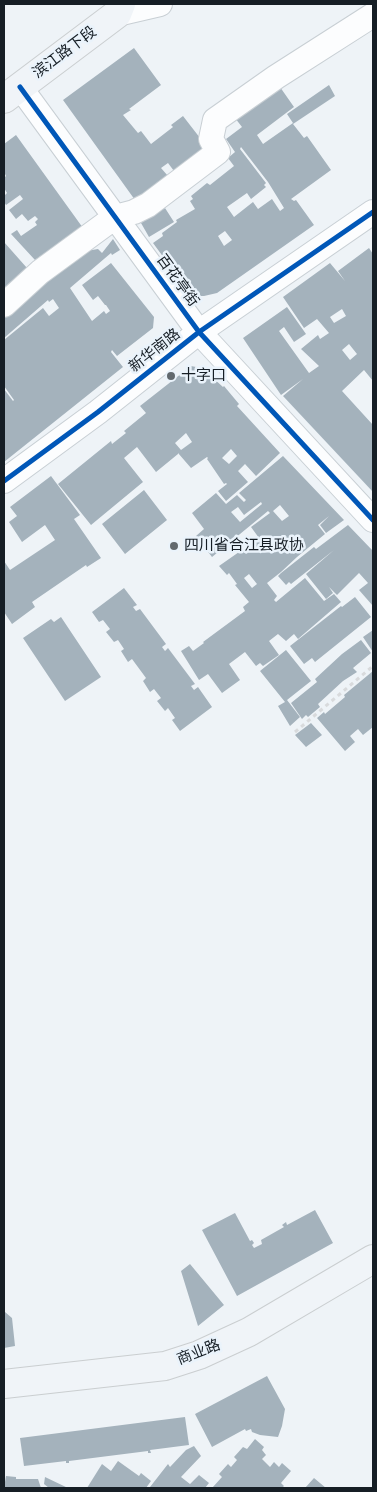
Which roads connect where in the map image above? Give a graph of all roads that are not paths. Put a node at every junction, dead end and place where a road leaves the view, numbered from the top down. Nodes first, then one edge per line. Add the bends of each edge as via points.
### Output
1 (160, 4) edge
2 (119, 9) edge
3 (373, 15) edge
4 (12, 93) edge
5 (373, 212) edge
6 (115, 217) junction
7 (4, 305) edge
8 (199, 332) junction
9 (4, 480) edge
10 (373, 520) edge
11 (373, 1259) edge
12 (373, 1280) edge
13 (4, 1384) edge
14 (4, 1402) edge

1 - 2 street
2 - 4 main road, 滨江路下段
3 - 6 street via 216,120 211,139 218,152 148,206
4 - 6 street, 百花亭街
5 - 8 street, 新华南路
6 - 7 street via 40,272
6 - 8 street, 百花亭街
8 - 9 street, 新华南路 via 98,412
8 - 10 street, 百花亭街
11 - 13 main road, 商业路 via 249,1332 199,1356 165,1366
12 - 14 main road, 商业路 via 206,1371 120,1391

